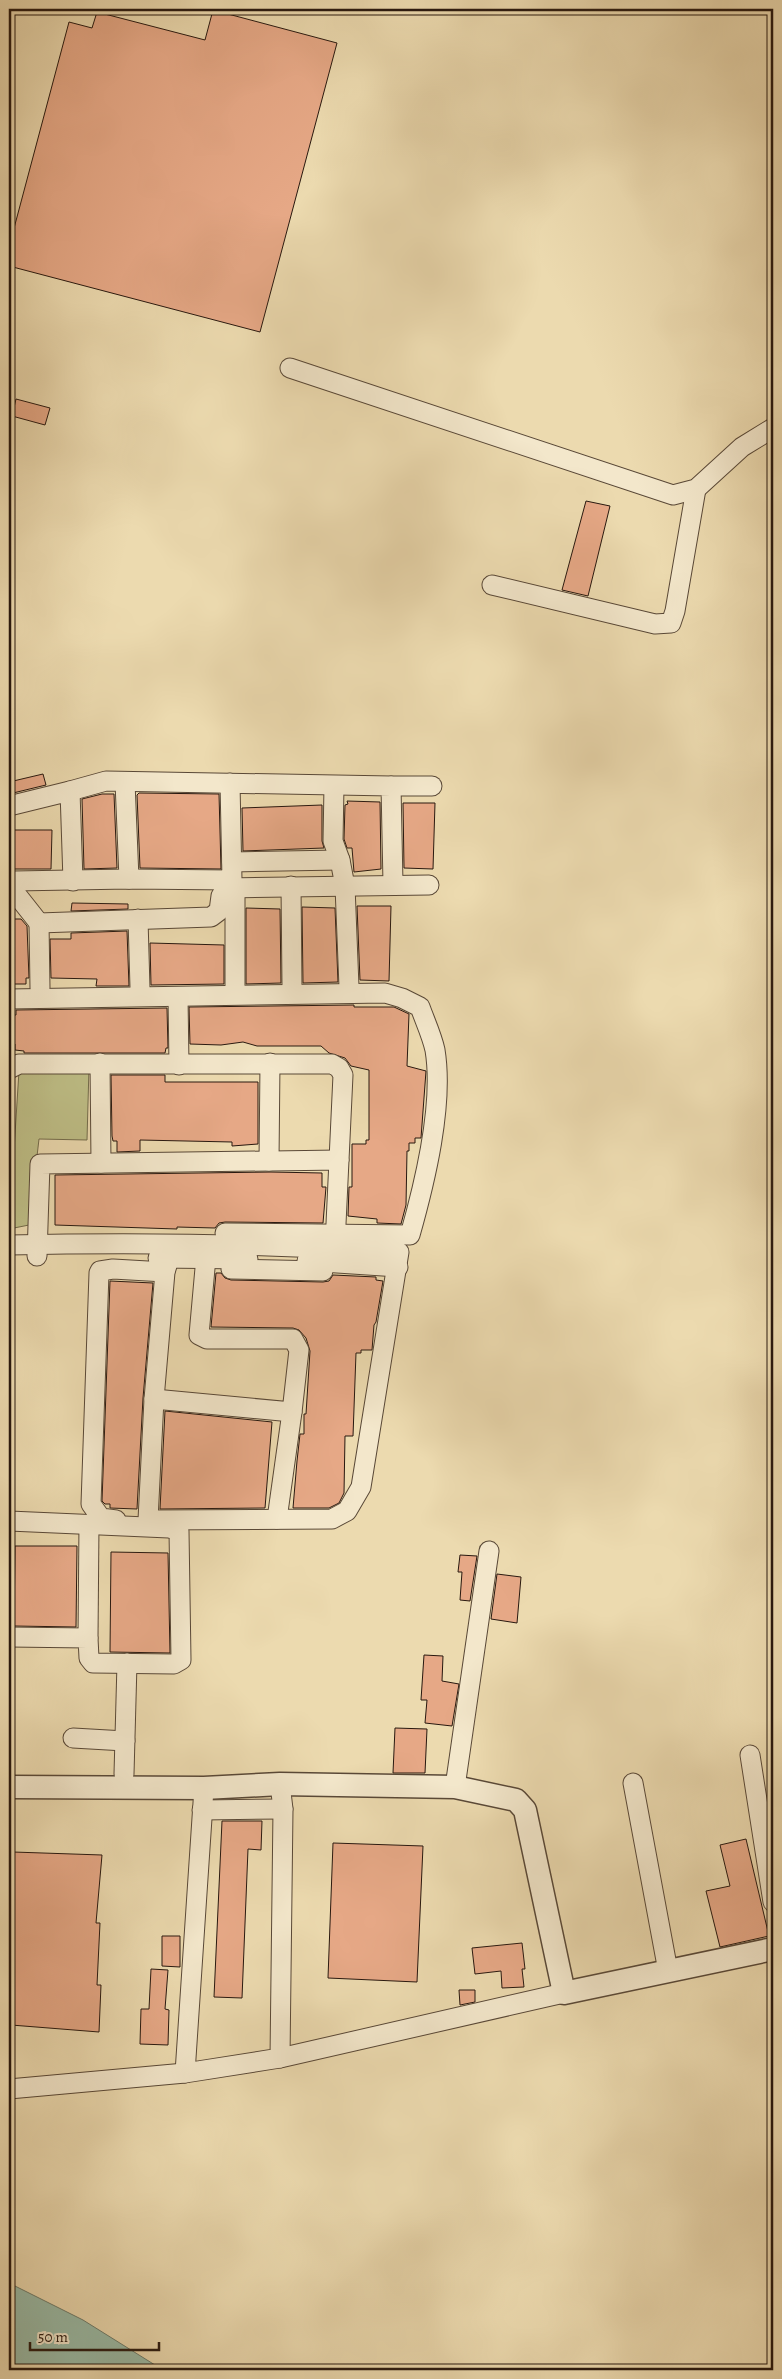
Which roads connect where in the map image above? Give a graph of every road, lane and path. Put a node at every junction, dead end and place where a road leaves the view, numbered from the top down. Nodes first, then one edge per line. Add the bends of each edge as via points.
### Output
1 (290, 368) dead end
2 (773, 428) edge
3 (696, 489) junction
4 (492, 586) dead end
5 (125, 782) junction
6 (230, 784) junction
7 (334, 786) junction
8 (391, 786) junction
9 (432, 786) dead end
10 (70, 791) junction
11 (9, 806) edge
12 (340, 860) junction
13 (232, 862) junction
14 (129, 879) junction
15 (73, 881) junction
16 (393, 884) junction
17 (9, 885) edge
18 (429, 885) dead end
19 (291, 886) junction
20 (344, 886) junction
21 (235, 887) junction
22 (138, 919) junction
23 (39, 922) junction
24 (396, 986) dead end
25 (348, 987) junction
26 (9, 988) edge
27 (40, 988) junction
28 (140, 988) junction
29 (235, 988) junction
30 (292, 988) junction
31 (178, 997) junction
32 (9, 999) edge
33 (100, 1063) junction
34 (270, 1063) junction
35 (179, 1065) junction
36 (9, 1069) edge
37 (339, 1160) junction
38 (269, 1161) junction
39 (101, 1163) junction
40 (9, 1233) edge
41 (9, 1245) edge
42 (37, 1245) junction
43 (334, 1247) junction
44 (9, 1257) edge
45 (206, 1258) junction
46 (165, 1259) junction
47 (398, 1271) junction
48 (154, 1399) junction
49 (292, 1412) junction
50 (277, 1519) junction
51 (148, 1520) junction
52 (9, 1521) edge
53 (89, 1524) junction
54 (489, 1551) dead end
55 (9, 1637) edge
56 (88, 1638) junction
57 (127, 1664) junction
58 (73, 1738) dead end
59 (125, 1741) junction
60 (750, 1755) dead end
61 (124, 1774) dead end
62 (633, 1783) dead end
63 (280, 1784) junction
64 (9, 1787) edge
65 (455, 1787) junction
66 (204, 1788) junction
67 (283, 1809) junction
68 (202, 1810) junction
69 (773, 1902) edge
70 (773, 1949) edge
71 (668, 1971) junction
72 (564, 1993) junction
73 (280, 2058) junction
74 (185, 2073) junction
75 (9, 2089) edge

1 - 3 street via 665,492 674,494
2 - 3 street via 742,447
3 - 4 street via 671,623 655,624
5 - 6 street
5 - 10 street via 106,781
5 - 14 street
6 - 7 street
6 - 13 street
7 - 8 street
7 - 12 street via 333,841
8 - 9 street
8 - 16 street
10 - 11 street
10 - 15 street
12 - 13 street
12 - 20 street
13 - 14 street via 232,880
14 - 15 street
15 - 17 street via 14,881
16 - 18 street
16 - 20 street
17 - 23 street
19 - 20 street
19 - 21 street
19 - 30 street
20 - 25 street
21 - 22 street via 226,888 219,911 211,917
21 - 29 street
22 - 23 street
22 - 28 street
23 - 27 street
24 - 25 street
25 - 30 street
26 - 27 street
27 - 28 street
28 - 29 street
29 - 30 street
31 - 32 street
31 - 35 street
31 - 43 street via 385,994 420,1007 435,1049 439,1098 410,1235
33 - 35 street
33 - 36 street via 19,1064
33 - 39 street
34 - 35 street
34 - 37 street via 323,1063 339,1068 343,1076
34 - 38 street
37 - 38 street
37 - 43 street
38 - 39 street
39 - 42 street via 40,1164
40 - 42 street
41 - 42 street
42 - 43 street
42 - 44 street
42 - 46 street
43 - 45 street
43 - 47 street via 399,1252
45 - 46 street
45 - 47 street via 350,1271
45 - 49 street via 198,1329 202,1338 293,1339 297,1344
46 - 48 street
46 - 51 street via 99,1273 91,1504 101,1518
47 - 50 street via 361,1487 347,1511 332,1519
48 - 49 street
48 - 51 street
49 - 50 street
50 - 51 street
52 - 53 street
53 - 56 street
53 - 57 street via 179,1531 182,1660 174,1664
54 - 65 street
55 - 56 street
56 - 57 street via 89,1658 93,1664
57 - 59 street
58 - 59 street
59 - 61 street
60 - 69 street
62 - 71 street
63 - 65 street
63 - 66 street
63 - 67 street
64 - 66 street
65 - 72 street via 516,1800 525,1810
66 - 68 street
67 - 68 street
67 - 73 street
68 - 74 street
70 - 71 street
71 - 72 street
72 - 73 street
73 - 74 street
74 - 75 street

